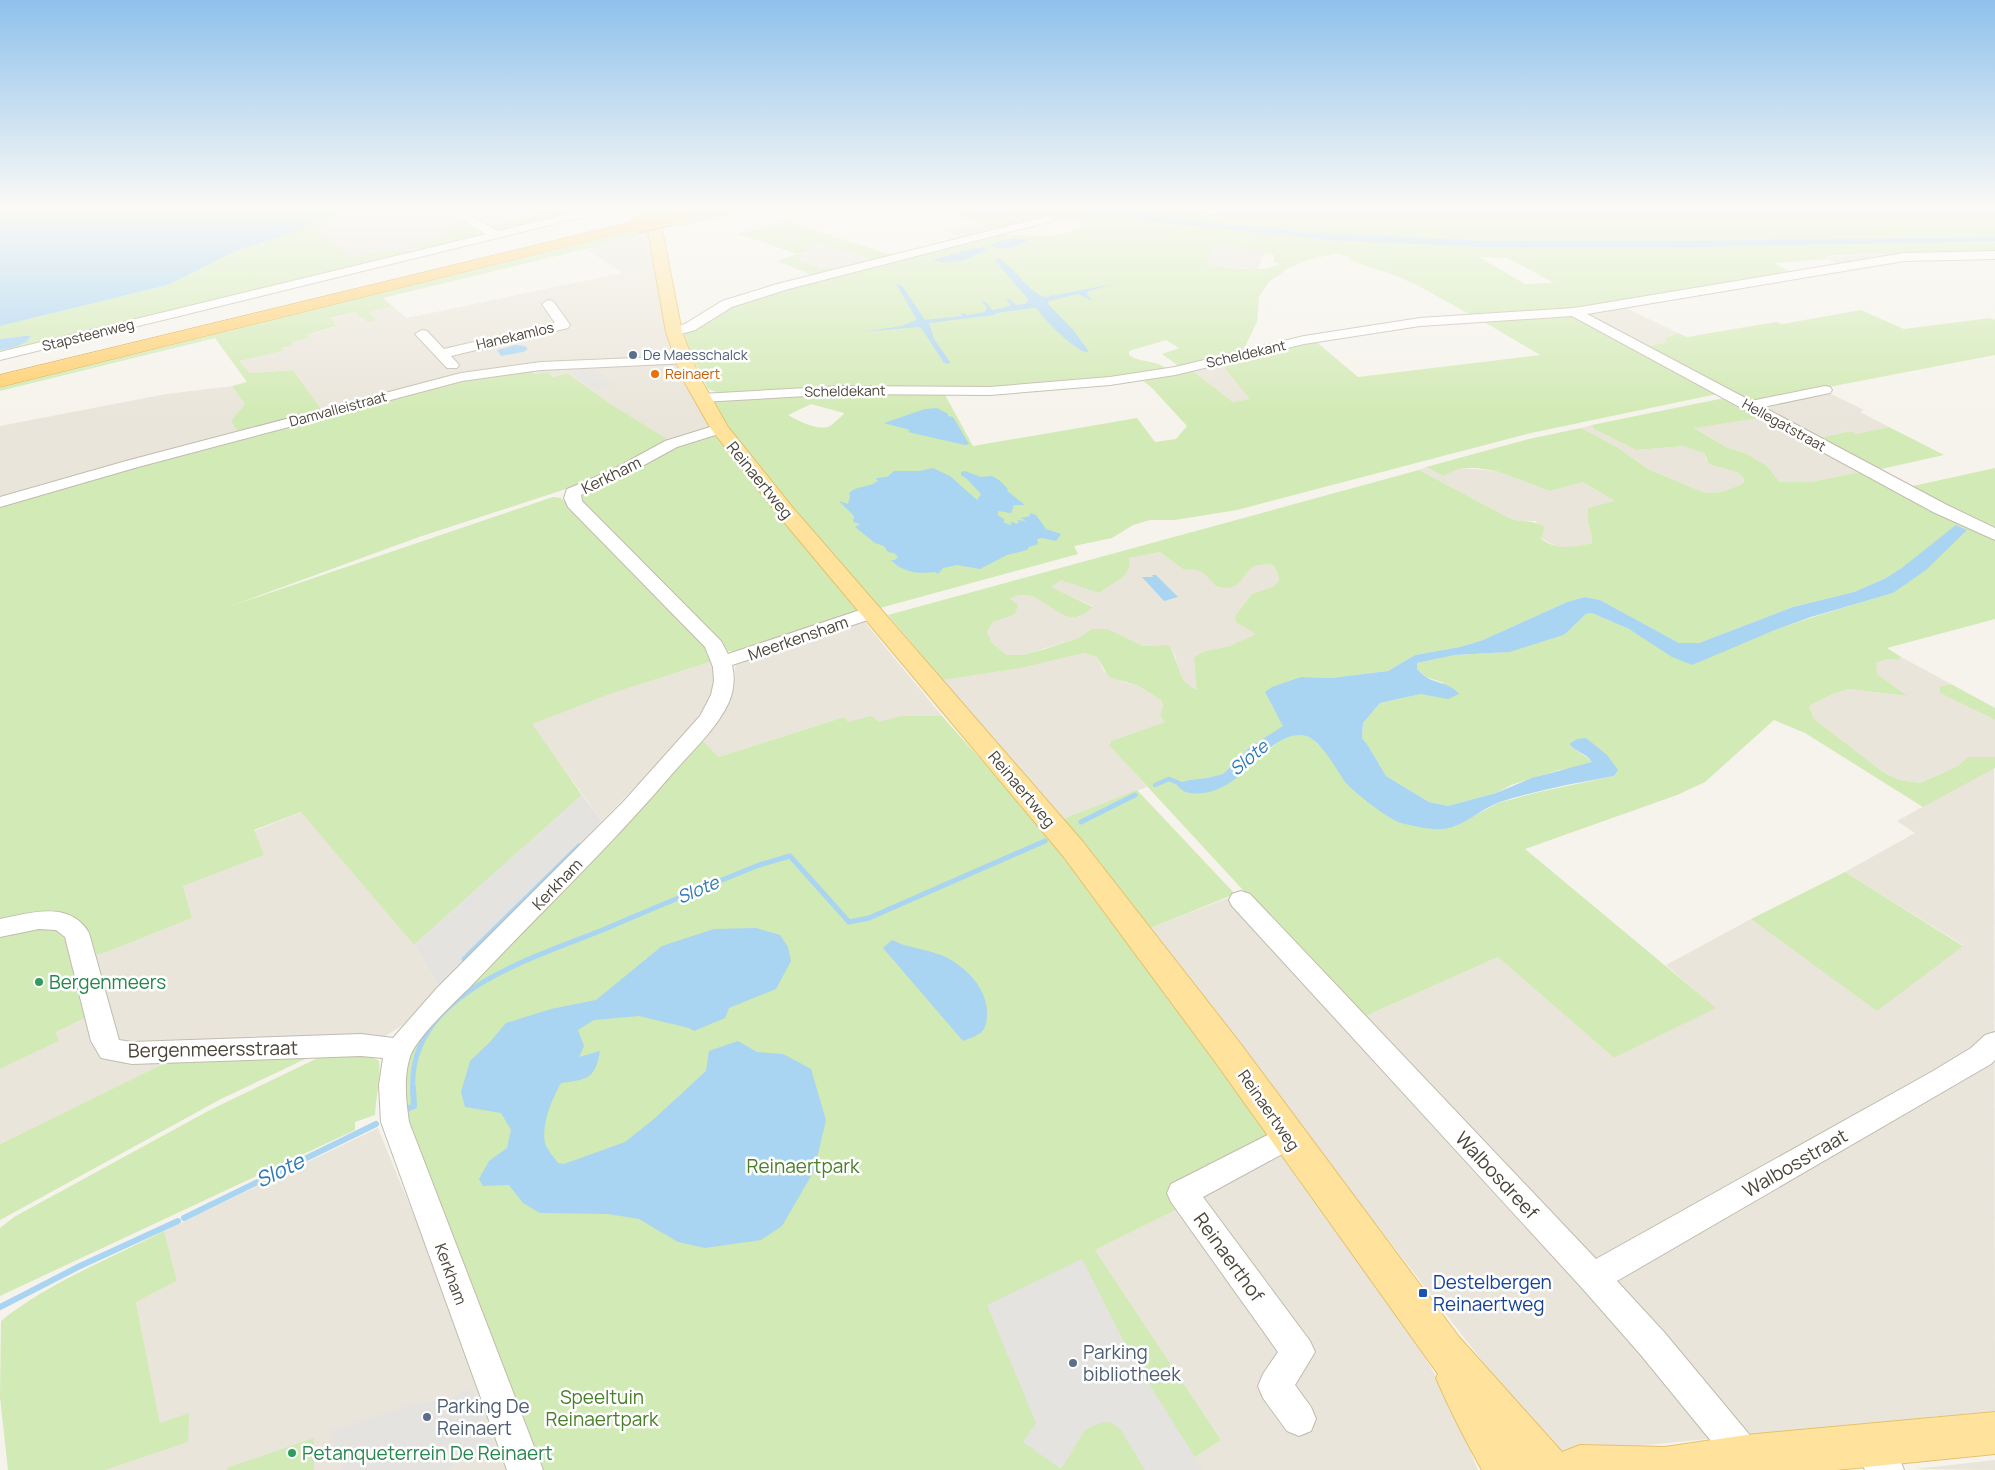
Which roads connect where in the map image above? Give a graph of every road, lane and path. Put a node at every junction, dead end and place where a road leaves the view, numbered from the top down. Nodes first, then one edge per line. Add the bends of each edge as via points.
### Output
1 (322, 278) edge
2 (388, 278) edge
3 (408, 278) edge
4 (663, 278) edge
5 (821, 278) edge
6 (1784, 278) edge
7 (548, 304) dead end
8 (1574, 312) junction
9 (674, 332) junction
10 (422, 334) dead end
11 (442, 354) junction
12 (0, 356) edge
13 (683, 360) junction
14 (0, 368) edge
15 (461, 377) junction
16 (0, 381) edge
17 (1825, 390) dead end
18 (702, 398) junction
19 (1749, 406) junction
20 (720, 429) junction
21 (0, 502) edge
22 (1995, 535) edge
23 (873, 612) junction
24 (723, 662) junction
25 (1240, 900) dead end
26 (0, 928) edge
27 (1995, 1043) edge
28 (399, 1050) junction
29 (1288, 1137) junction
30 (1593, 1278) junction
31 (1444, 1351) junction
32 (1298, 1419) dead end
33 (1995, 1433) edge
34 (1746, 1457) junction
35 (1878, 1457) edge
36 (1660, 1469) edge
37 (525, 1470) edge
38 (1508, 1470) edge
39 (1549, 1470) edge
40 (1571, 1470) edge

1 - 12 street, Stapsteenweg
2 - 14 highway
3 - 16 highway
4 - 9 main road, Reinaertweg
5 - 9 street via 727,304 690,327
6 - 8 street, Scheldekant
7 - 11 street, Hanekamlos via 564,325
8 - 18 street, Scheldekant via 1420,322 1318,338 1175,371 1110,381 990,391 843,390
8 - 19 street, Hellegatstraat
9 - 13 main road, Reinaertweg
10 - 11 street
11 - 15 street
13 - 15 street, Damvalleistraat via 541,366
13 - 18 main road, Reinaertweg
15 - 21 street, Damvalleistraat
17 - 19 street
18 - 20 main road, Reinaertweg
19 - 22 street, Hellegatstraat
20 - 23 main road, Reinaertweg via 786,512
20 - 24 street, Kerkham via 671,444 578,490 572,498 714,645
23 - 24 street, Meerkensham
23 - 29 main road, Reinaertweg via 1073,849
24 - 28 street, Kerkham via 723,688 718,704 702,725 556,886 441,999
25 - 30 street, Walbosdreef
26 - 28 street, Bergenmeersstraat via 39,920 62,921 76,933 105,1041 111,1050 132,1053 361,1045
27 - 30 street, Walbosstraat via 1981,1056
28 - 37 street, Kerkham via 392,1097 395,1122
29 - 31 main road, Reinaertweg
29 - 32 street, Reinaerthof via 1182,1193 1298,1352 1275,1386
30 - 34 street, Walbosdreef via 1652,1343
31 - 38 main road, Reinaertweg via 1483,1430
31 - 39 main road, Reinaertweg
33 - 35 main road
34 - 35 main road
34 - 36 main road
36 - 40 main road via 1580,1467

